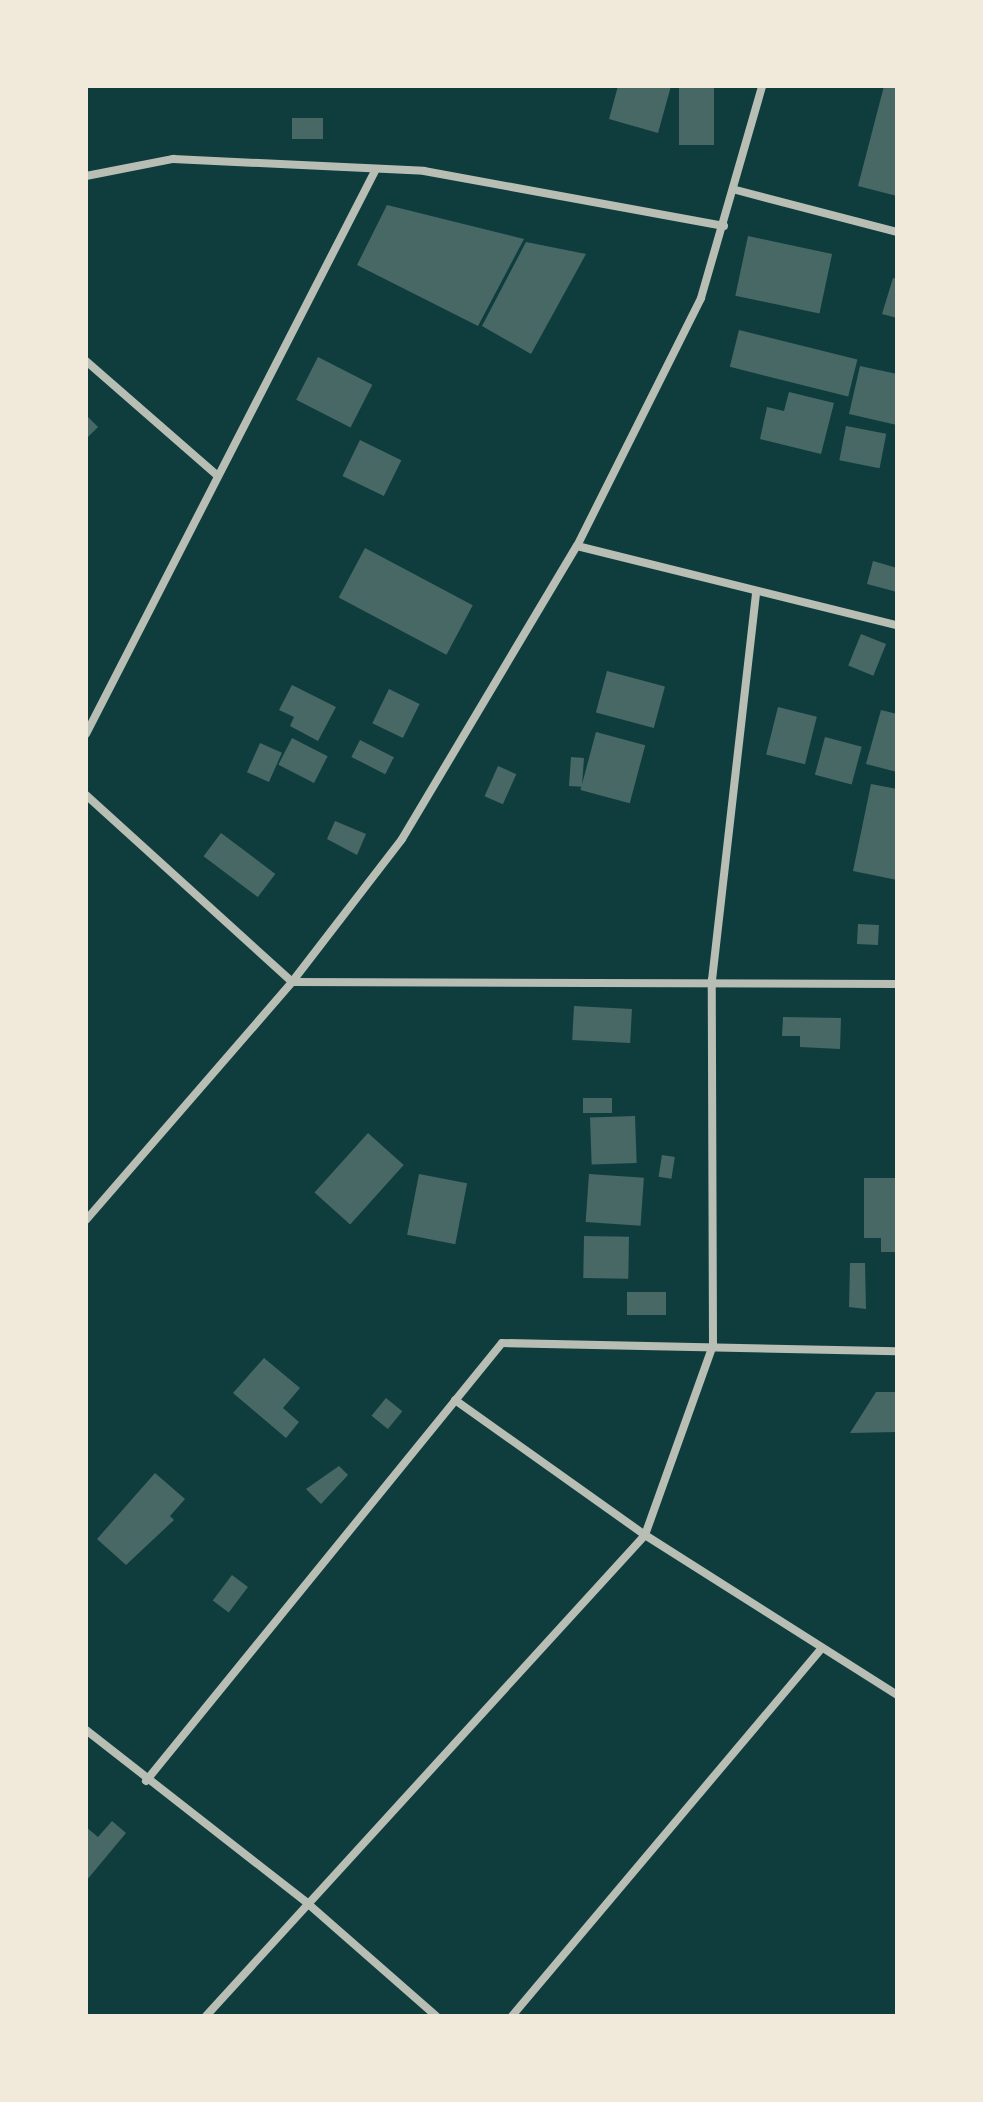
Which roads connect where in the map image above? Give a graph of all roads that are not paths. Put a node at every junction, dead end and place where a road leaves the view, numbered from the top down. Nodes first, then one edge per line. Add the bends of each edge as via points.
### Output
1 (762, 86) edge
2 (376, 169) junction
3 (86, 176) edge
4 (736, 190) junction
5 (724, 226) junction
6 (897, 232) edge
7 (86, 361) edge
8 (218, 476) junction
9 (577, 546) junction
10 (756, 591) junction
11 (897, 625) edge
12 (86, 734) edge
13 (86, 795) edge
14 (712, 980) junction
15 (292, 982) junction
16 (897, 984) edge
17 (86, 1220) edge
18 (713, 1345) junction
19 (897, 1351) edge
20 (455, 1400) junction
21 (645, 1535) junction
22 (822, 1648) junction
23 (897, 1695) edge
24 (86, 1730) edge
25 (146, 1781) junction
26 (306, 1902) junction
27 (206, 2016) edge
28 (436, 2016) edge
29 (512, 2016) edge

1 - 4 street
2 - 3 street via 173,159
2 - 5 street
2 - 8 street
4 - 5 street
4 - 6 street
5 - 9 street via 701,298
7 - 8 street
8 - 12 street
9 - 10 street
9 - 15 street via 402,839
10 - 11 street
10 - 14 street
13 - 15 street
14 - 15 street
14 - 16 street
14 - 18 street
15 - 17 street
18 - 19 street
18 - 20 street via 502,1343
18 - 21 street
20 - 21 street
20 - 25 street
21 - 22 street
21 - 26 street
22 - 23 street
22 - 29 street
24 - 25 street
25 - 26 street
26 - 27 street
26 - 28 street

